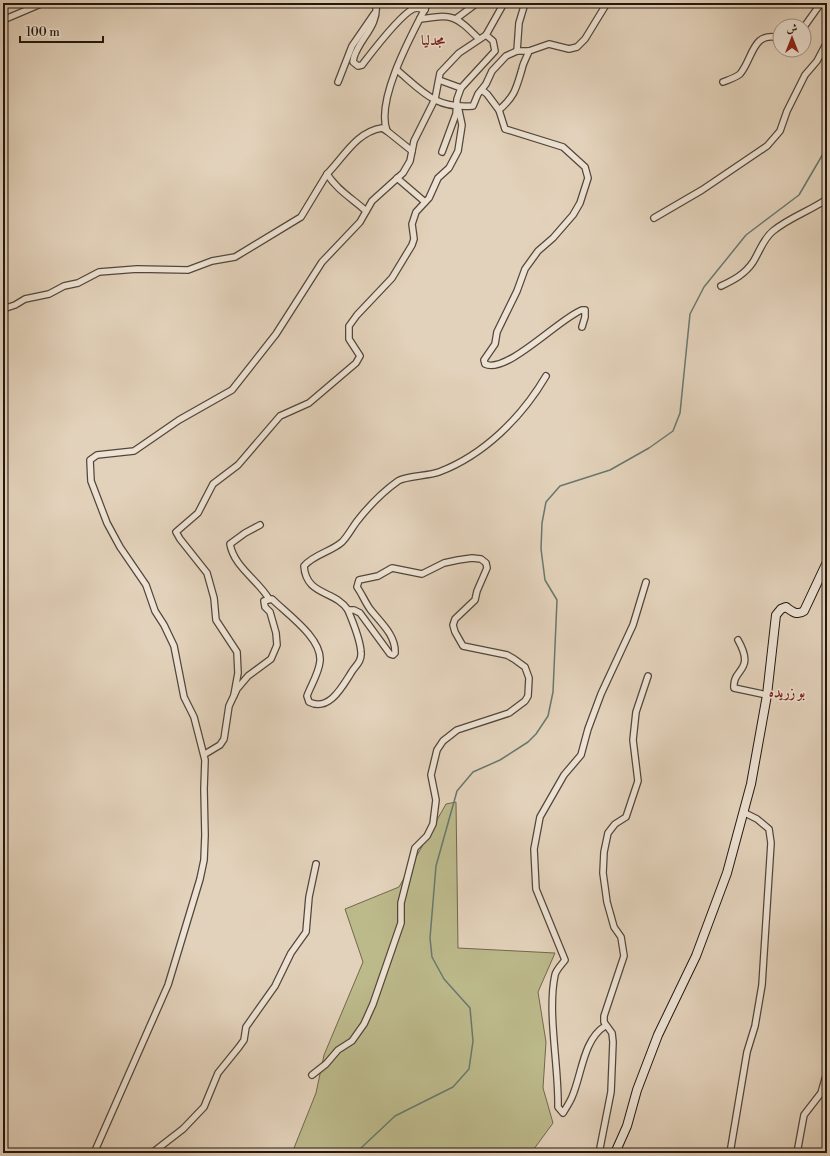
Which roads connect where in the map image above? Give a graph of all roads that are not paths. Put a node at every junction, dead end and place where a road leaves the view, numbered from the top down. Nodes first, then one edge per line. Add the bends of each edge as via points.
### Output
1 (43, 3) edge
2 (376, 3) edge
3 (428, 3) edge
4 (477, 3) edge
5 (495, 3) edge
6 (525, 3) edge
7 (607, 3) edge
8 (820, 3) edge
9 (503, 4) edge
10 (425, 10) junction
11 (376, 12) junction
12 (457, 18) junction
13 (810, 18) edge
14 (420, 19) junction
15 (3, 20) edge
16 (486, 35) junction
17 (772, 36) edge
18 (479, 39) junction
19 (827, 42) edge
20 (517, 51) junction
21 (529, 51) junction
22 (397, 70) junction
23 (439, 80) junction
24 (338, 82) dead end
25 (723, 82) dead end
26 (461, 88) junction
27 (482, 90) junction
28 (435, 99) junction
29 (458, 106) junction
30 (499, 110) junction
31 (387, 131) junction
32 (412, 150) junction
33 (442, 152) dead end
34 (327, 174) junction
35 (397, 178) junction
36 (827, 199) edge
37 (425, 202) junction
38 (366, 211) junction
39 (654, 218) dead end
40 (721, 286) dead end
41 (3, 308) edge
42 (582, 327) dead end
43 (546, 376) dead end
44 (260, 525) dead end
45 (827, 562) edge
46 (646, 582) dead end
47 (270, 599) junction
48 (348, 610) junction
49 (738, 640) dead end
50 (648, 676) dead end
51 (234, 695) junction
52 (767, 695) junction
53 (205, 754) junction
54 (744, 812) junction
55 (316, 864) dead end
56 (605, 1026) junction
57 (827, 1072) edge
58 (312, 1075) dead end
59 (94, 1153) edge
60 (123, 1153) edge
61 (129, 1153) edge
62 (152, 1153) edge
63 (599, 1153) edge
64 (615, 1153) edge
65 (730, 1153) edge
66 (797, 1153) edge

1 - 15 street
2 - 11 street
3 - 10 street
4 - 12 street
5 - 9 street
6 - 20 street
7 - 21 street via 577,47 569,49 549,44
8 - 13 street
9 - 16 street
10 - 11 street via 411,10 390,30 362,65 358,66 353,62 354,57 368,35
10 - 14 street
11 - 24 street via 352,46
12 - 14 street via 442,16
12 - 18 street
14 - 22 street
16 - 18 street
16 - 26 street via 494,43 495,51
17 - 25 street via 763,38 754,48 741,72
18 - 23 street via 447,65 440,73
19 - 39 street via 817,61 805,75 780,131 767,146 702,190
20 - 21 street
20 - 27 street via 506,56 495,66
21 - 30 street via 517,89 511,100
22 - 28 street via 424,95
22 - 31 street via 386,102 384,117
23 - 26 street
23 - 28 street
26 - 29 street via 457,99
27 - 29 street via 473,106
27 - 30 street
28 - 29 street
28 - 32 street
29 - 33 street
29 - 37 street via 462,125 458,151 449,168 438,178
30 - 42 street via 505,130 563,147 585,167 588,178 574,215 538,251 525,269 496,332 495,344 484,360 485,364 500,364 542,338 565,320 585,310
31 - 32 street
31 - 34 street via 382,128 376,129 362,136
32 - 35 street via 407,168
34 - 38 street via 338,190
34 - 41 street via 301,217 235,257 205,263 188,270 137,269 99,272 78,284 64,286 49,294 24,299
35 - 37 street
35 - 38 street via 372,201
36 - 40 street via 788,220 772,232 741,276
37 - 51 street via 416,212 412,224 414,239 402,262 392,278 349,326 349,338 359,354 359,360 348,372 308,403 280,416 242,461 213,484 198,513 176,532 207,573 214,598 216,620 237,652 238,674
38 - 53 street via 351,233 322,262 276,334 232,390 179,420 134,451 97,455 90,460 91,481 107,524 146,585 155,612 174,646 184,697 194,717
43 - 48 street via 516,418 479,450 461,463 436,473 399,480 364,513 343,541 314,557 304,566 304,575 315,589 344,604
44 - 47 street via 230,544 238,562
45 - 52 street via 804,611 794,613 786,607 780,609 776,615
46 - 56 street via 633,625 601,694 581,755 564,775 540,817 534,849 536,889 565,960 555,973 553,1013 559,1088 558,1107 563,1113 572,1097 590,1042 598,1030
47 - 48 street via 313,638 318,648 320,661 307,696 312,703 328,702 339,692 360,661 357,632
47 - 51 street via 264,601 264,604 270,612 278,645 271,659 248,676
48 - 58 street via 360,613 393,655 396,649 390,633 370,609 357,587 359,580 378,576 392,568 422,574 444,562 481,559 487,568 475,600 455,619 455,632 463,646 507,655 525,667 529,678 528,696 509,713 457,730 443,741 437,750 431,775 436,800 433,824 428,836 415,848 401,903 401,923 373,1004 364,1024 352,1041 338,1050
49 - 52 street via 745,656 745,664 736,678 734,688
50 - 56 street via 636,712 633,740 638,781 626,816 608,833 604,852 603,873 607,902 614,927 621,937 624,956 604,1016
51 - 53 street via 229,706 224,739 220,745
52 - 54 street
53 - 59 street via 205,835 200,879 168,985
54 - 64 street via 727,873 696,956 658,1036
54 - 65 street via 769,829 771,843 762,985 755,1026 747,1052
55 - 62 street via 309,897 306,932 291,953 275,986 246,1027 244,1040 218,1073 204,1107 183,1129
56 - 63 street via 613,1038 611,1092
57 - 66 street via 820,1093 804,1116
60 - 61 street

